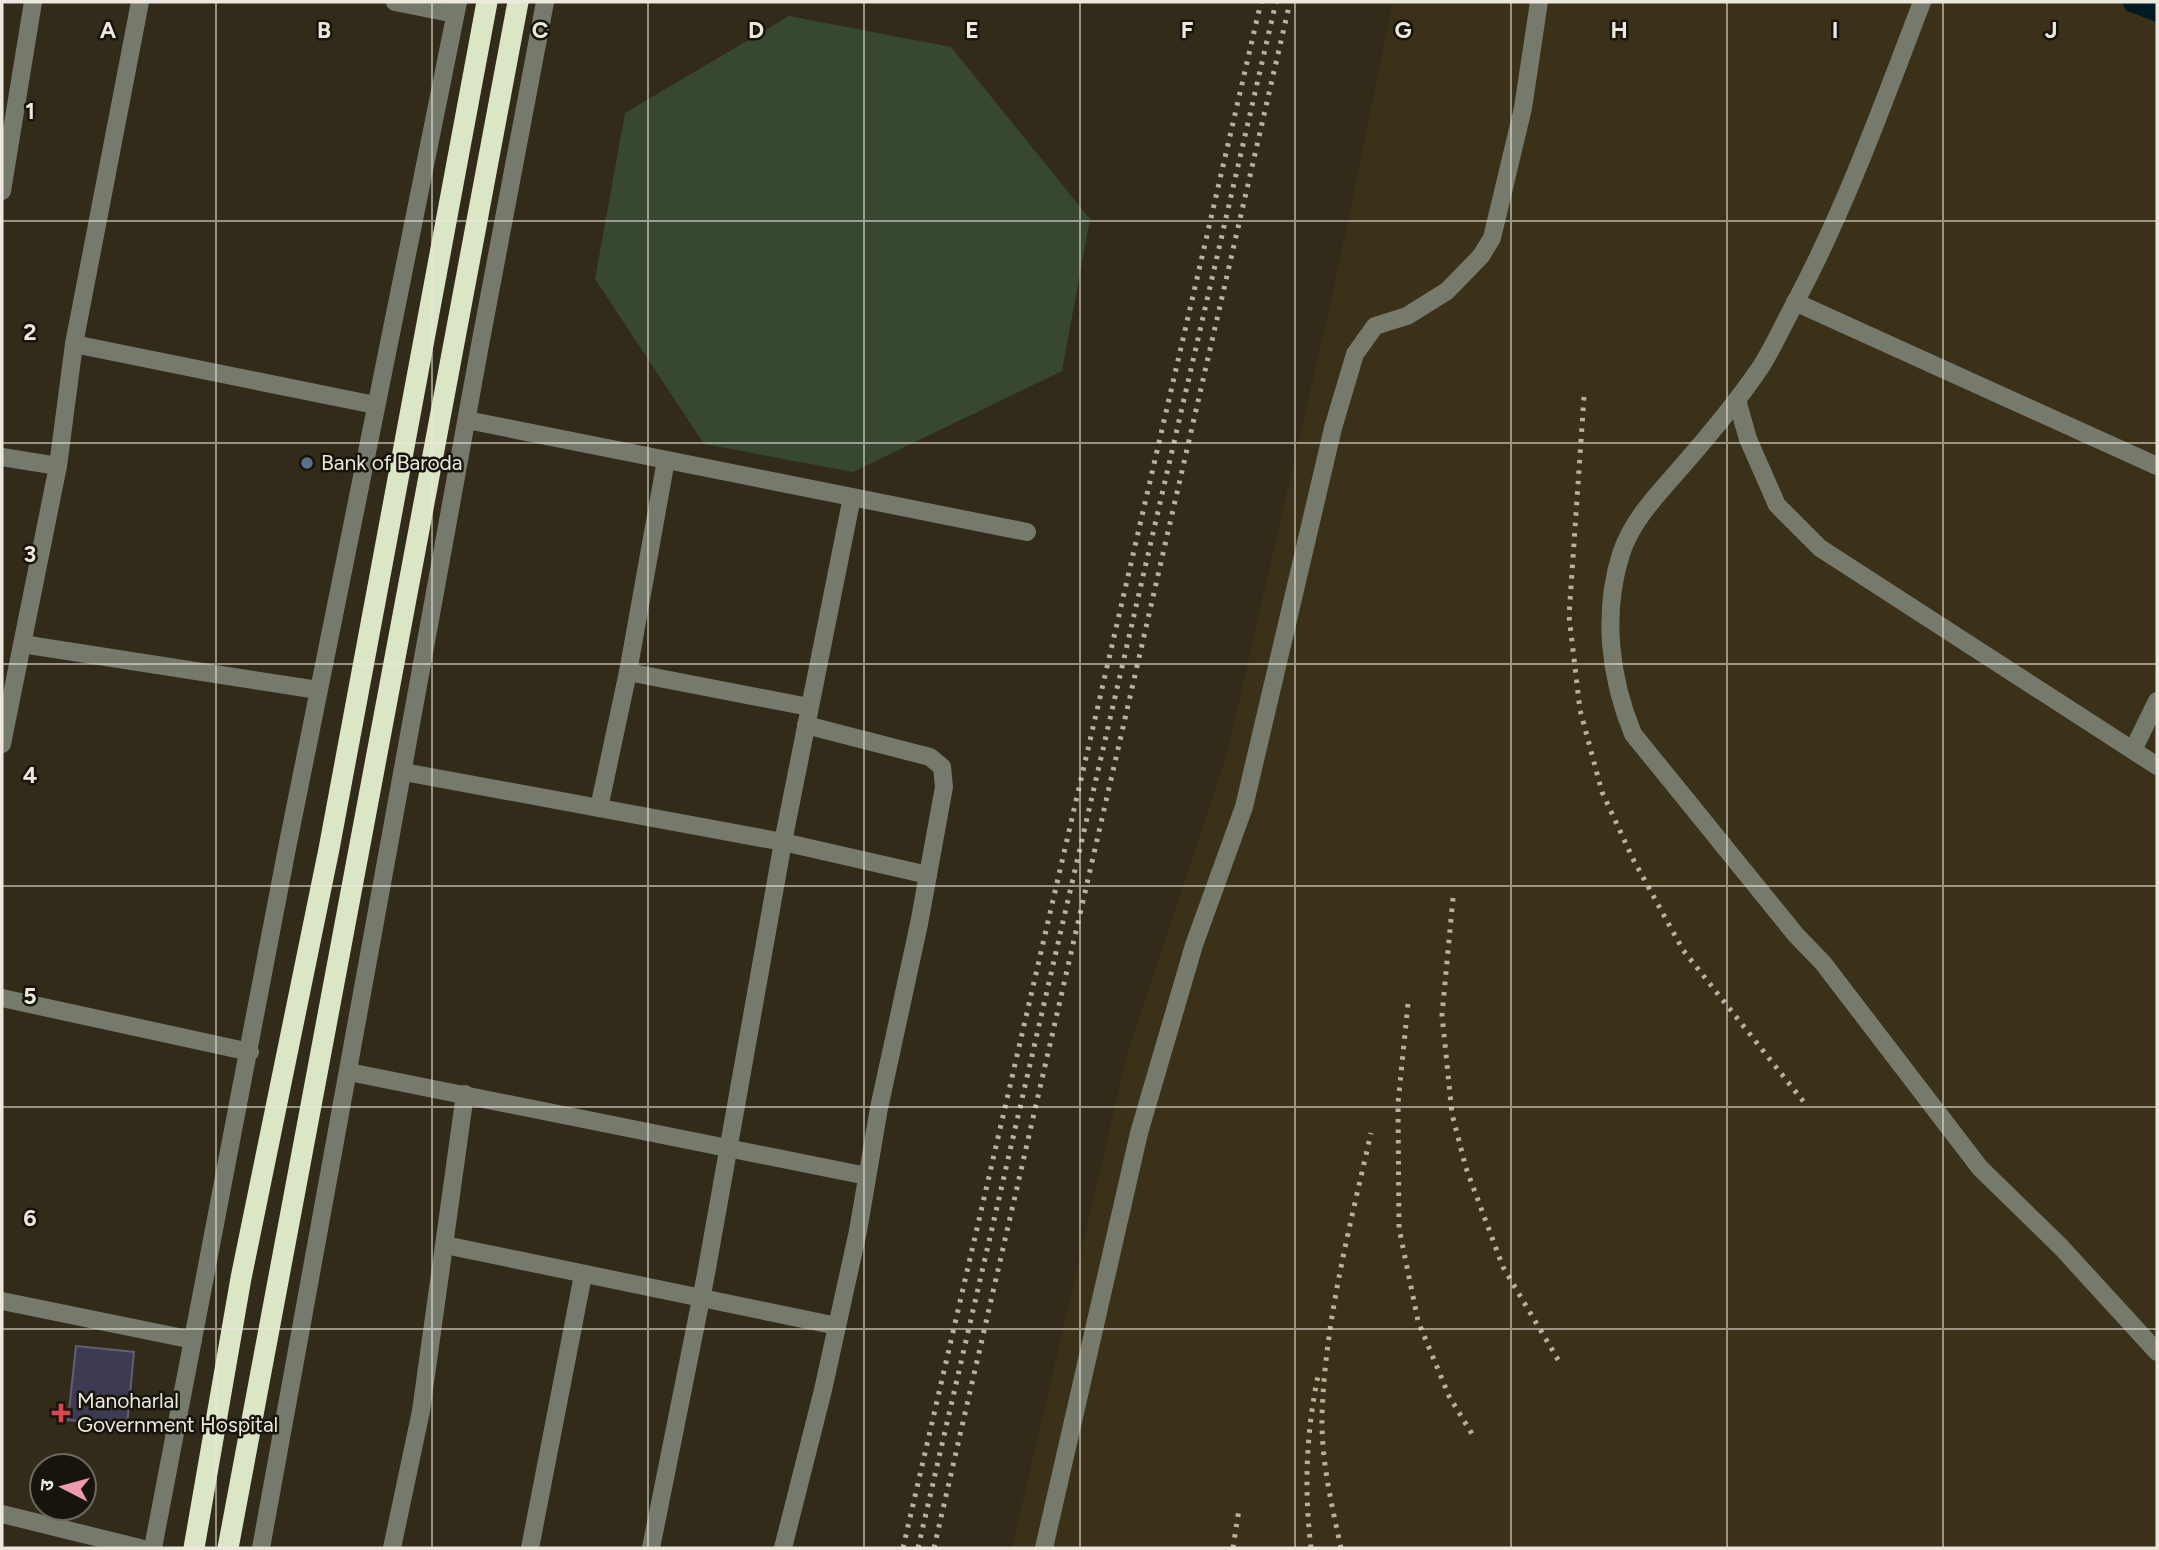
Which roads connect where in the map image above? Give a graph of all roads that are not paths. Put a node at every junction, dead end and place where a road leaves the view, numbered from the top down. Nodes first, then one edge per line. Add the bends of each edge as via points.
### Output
1 (33, 2) edge
2 (140, 2) edge
3 (395, 2) edge
4 (487, 2) edge
5 (518, 2) edge
6 (545, 2) edge
7 (1539, 2) edge
8 (1922, 2) edge
9 (456, 8) edge
10 (2, 191) edge
11 (1795, 302) junction
12 (75, 344) junction
13 (1737, 400) junction
14 (375, 405) junction
15 (467, 420) junction
16 (2, 457) edge
17 (666, 460) junction
18 (58, 466) junction
19 (2157, 466) edge
20 (852, 497) junction
21 (1027, 532) dead end
22 (22, 644) junction
23 (628, 672) junction
24 (318, 690) junction
25 (2157, 701) edge
26 (808, 716) junction
27 (2, 744) edge
28 (2133, 750) junction
29 (2157, 766) edge
30 (404, 772) junction
31 (599, 808) junction
32 (783, 842) junction
33 (928, 875) junction
34 (2, 998) edge
35 (250, 1052) junction
36 (349, 1072) junction
37 (466, 1094) junction
38 (729, 1146) junction
39 (867, 1176) junction
40 (445, 1245) junction
41 (583, 1275) junction
42 (701, 1298) junction
43 (2, 1301) edge
44 (837, 1326) junction
45 (193, 1340) junction
46 (2157, 1352) edge
47 (2, 1514) edge
48 (140, 1548) edge
49 (153, 1548) edge
50 (194, 1548) edge
51 (228, 1548) edge
52 (261, 1548) edge
53 (392, 1548) edge
54 (530, 1548) edge
55 (651, 1548) edge
56 (783, 1548) edge
57 (1044, 1548) edge

1 - 10 street
2 - 12 street
3 - 9 street
4 - 50 highway
5 - 51 highway
6 - 15 street
7 - 57 street via 1523,108 1492,238 1447,291 1407,316 1375,326 1355,354 1333,428 1244,807 1194,945 1139,1133
8 - 11 street via 1861,163
9 - 14 street
11 - 13 street
11 - 19 street
12 - 14 street
12 - 18 street
13 - 28 street via 1748,439 1777,505 1820,548
13 - 46 street via 1643,514 1621,554 1613,597 1612,670 1633,734 1823,963 1980,1168 2061,1247
14 - 24 street
15 - 17 street
15 - 30 street
16 - 18 street
17 - 20 street
17 - 23 street
18 - 22 street
20 - 21 street
20 - 26 street
22 - 24 street
22 - 27 street
23 - 26 street
23 - 31 street
24 - 35 street
25 - 28 street
26 - 32 street
26 - 33 street via 917,752 942,767 944,787
28 - 29 street
30 - 31 street
30 - 36 street
31 - 32 street
32 - 33 street
32 - 38 street
33 - 39 street
34 - 35 street
35 - 45 street
36 - 37 street
36 - 52 street
37 - 38 street
37 - 40 street
38 - 39 street
38 - 42 street
39 - 44 street
40 - 41 street
40 - 53 street via 421,1411
41 - 42 street
41 - 54 street
42 - 44 street
42 - 55 street
43 - 45 street
44 - 56 street
45 - 49 street
47 - 48 street

